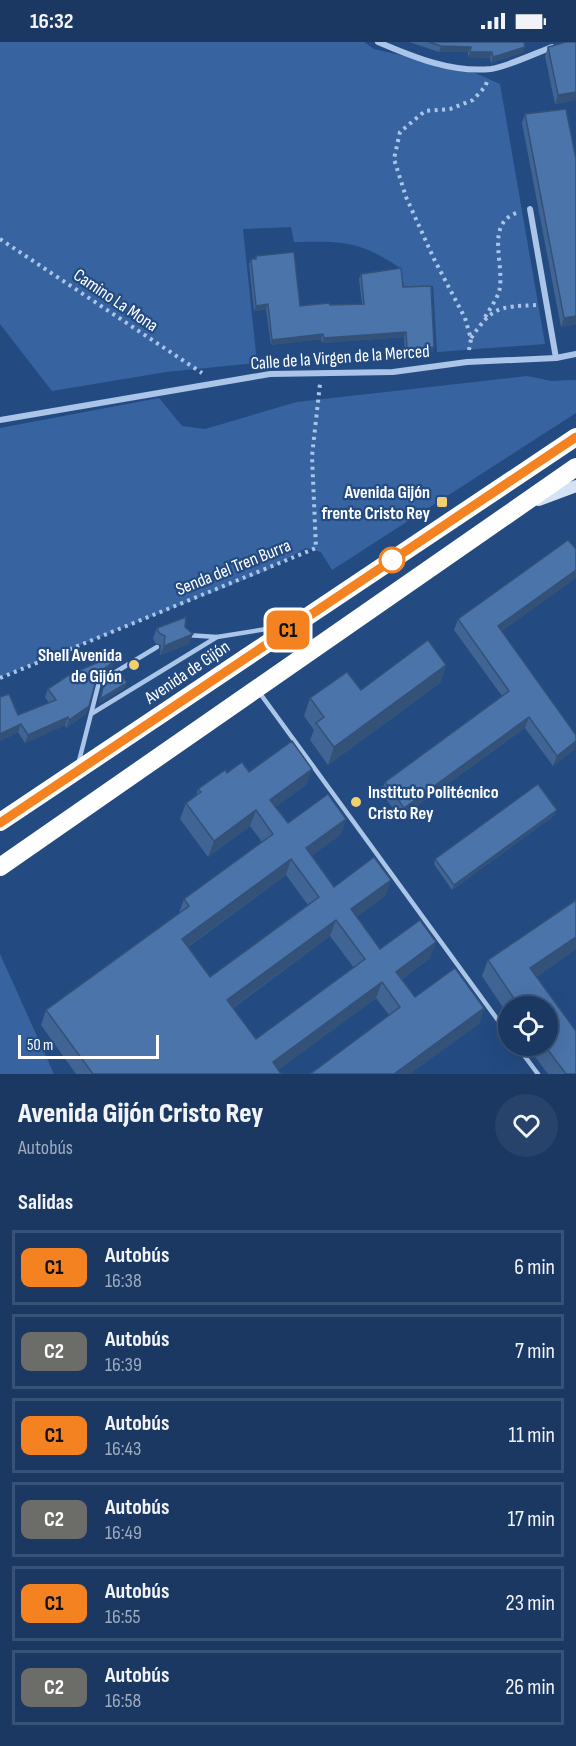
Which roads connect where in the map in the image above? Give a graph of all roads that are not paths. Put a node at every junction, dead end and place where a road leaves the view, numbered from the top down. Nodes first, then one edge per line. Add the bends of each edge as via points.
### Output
1 (378, 42) edge
2 (559, 45) edge
3 (530, 209) road end
4 (576, 354) edge
5 (556, 358) junction
6 (0, 420) edge
7 (576, 436) edge
8 (576, 467) edge
9 (576, 486) edge
10 (515, 509) junction
11 (297, 624) junction
12 (186, 635) edge
13 (217, 637) junction
14 (157, 647) dead end
15 (255, 688) junction
16 (91, 714) junction
17 (77, 771) junction
18 (0, 822) edge
19 (0, 867) edge
20 (498, 1020) edge
21 (524, 1056) edge
22 (538, 1074) edge

1 - 2 street via 419,60 492,69
3 - 5 street
4 - 5 street, Calle de la Virgen de la Merced
5 - 6 street, Calle de la Virgen de la Merced via 467,362 393,372 270,374
7 - 11 highway, Avenida de Gijón
8 - 10 highway
9 - 10 main road
10 - 15 highway
11 - 13 lane
11 - 17 highway, Avenida de Gijón
12 - 13 lane
13 - 16 lane
14 - 16 lane via 99,682
15 - 19 highway
15 - 20 lane
16 - 17 lane
17 - 18 highway, Avenida de Gijón
21 - 22 lane

